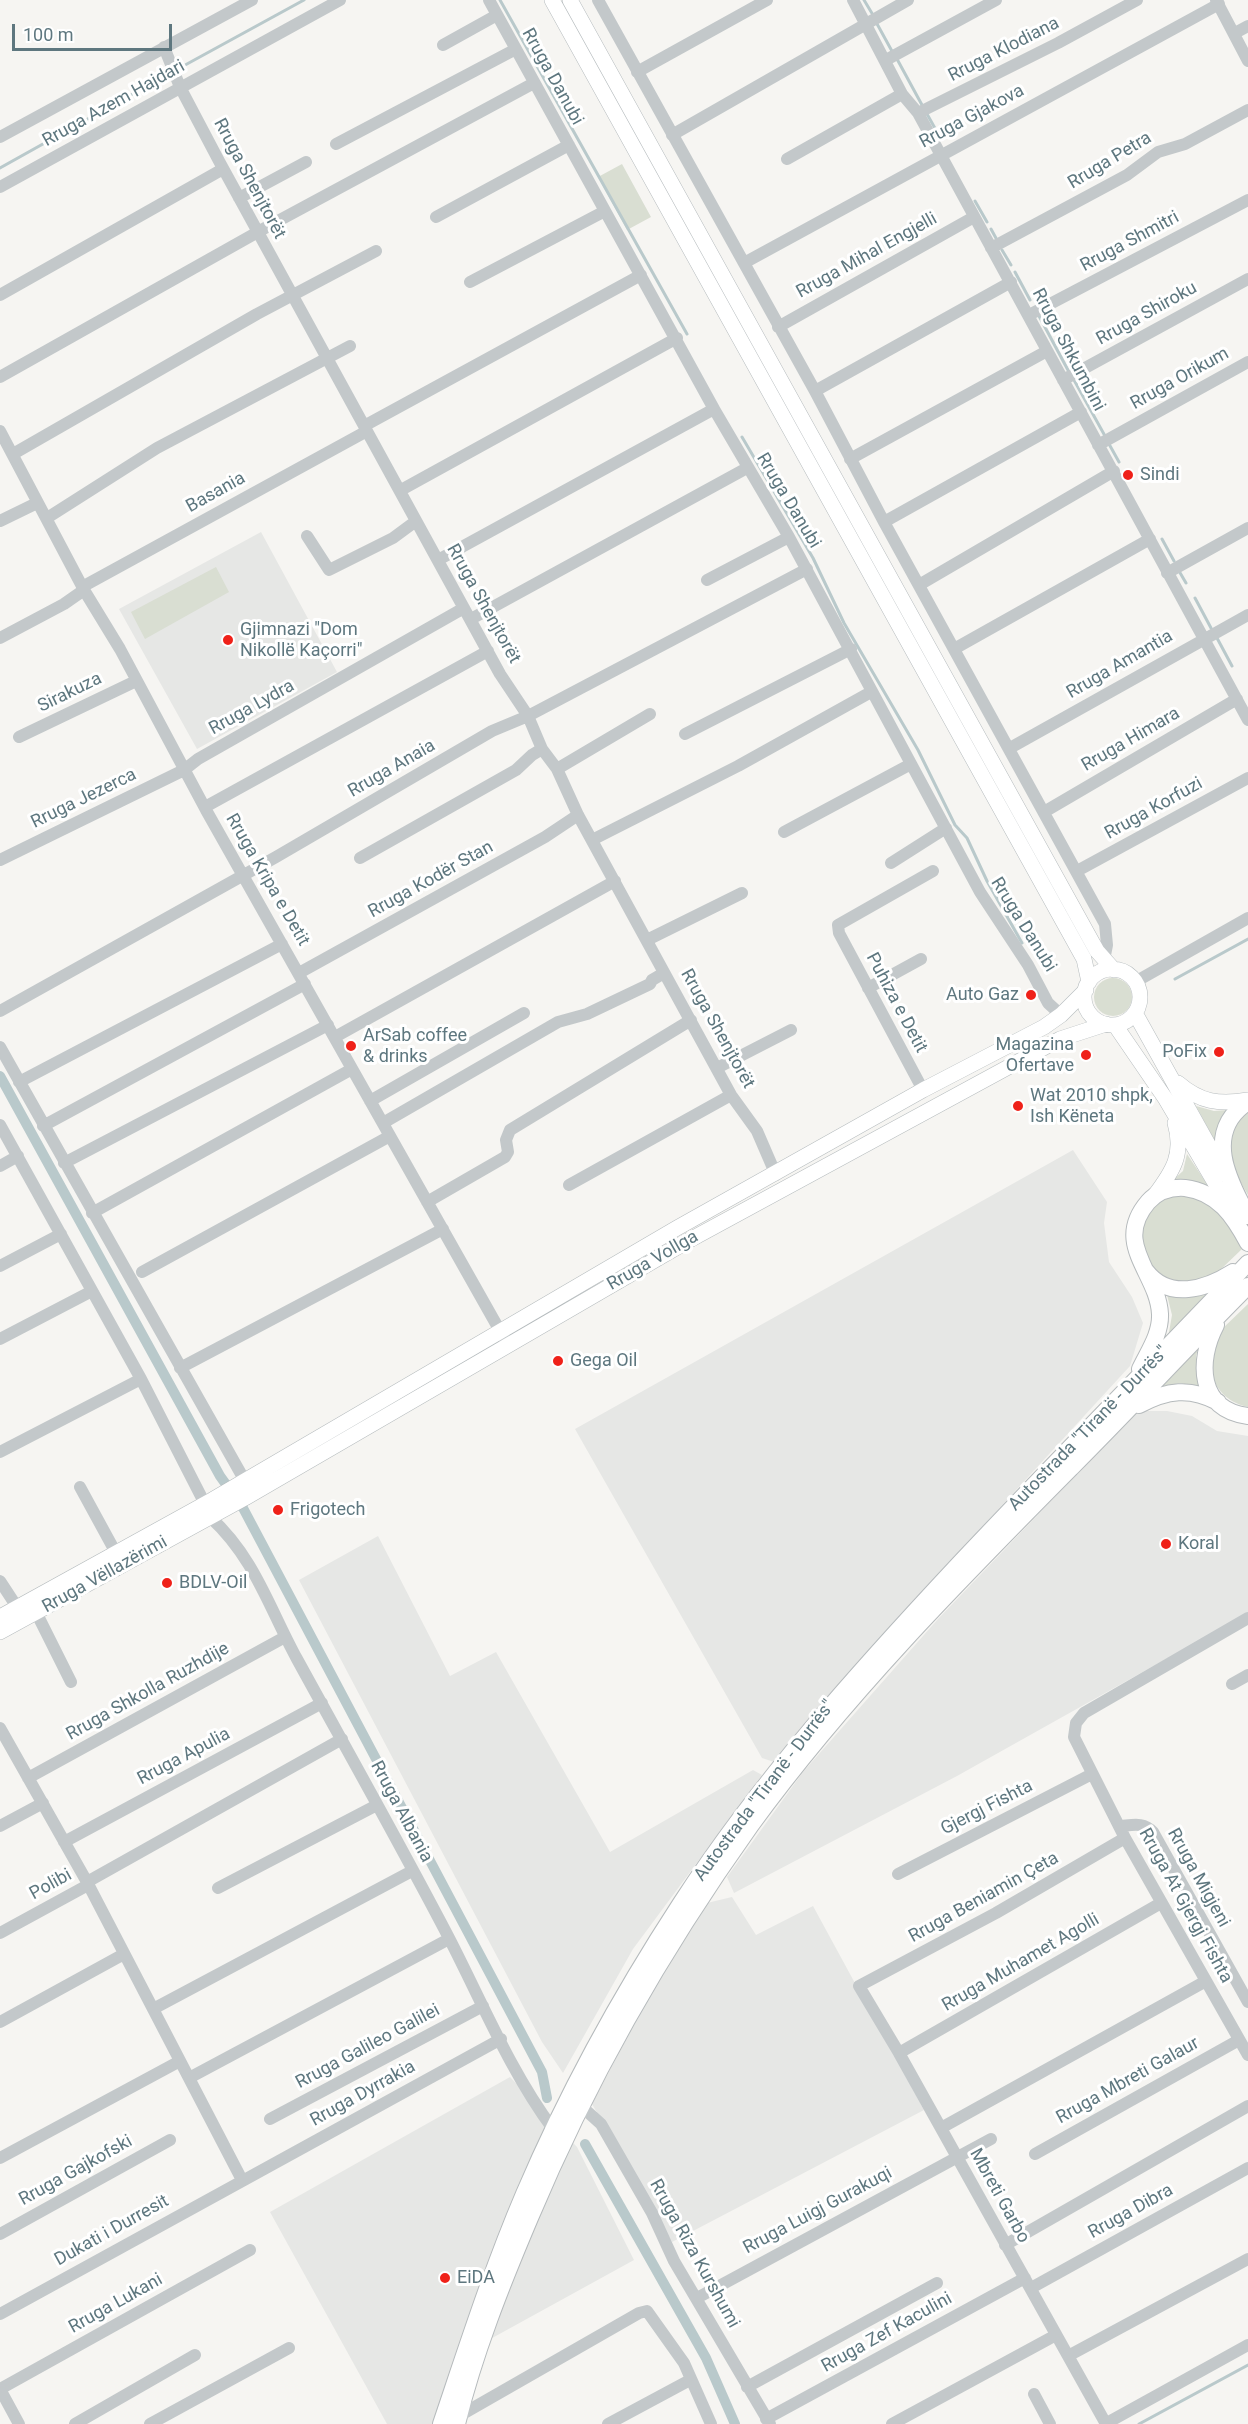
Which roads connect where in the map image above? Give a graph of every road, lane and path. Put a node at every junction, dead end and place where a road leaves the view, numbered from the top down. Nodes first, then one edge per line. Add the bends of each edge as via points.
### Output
1 (252, 0) edge
2 (340, 0) edge
3 (489, 0) edge
4 (552, 0) edge
5 (570, 0) edge
6 (598, 0) edge
7 (767, 0) edge
8 (853, 0) edge
9 (908, 0) edge
10 (996, 0) edge
11 (1137, 0) edge
12 (1218, 2) edge
13 (497, 15) junction
14 (865, 24) junction
15 (1248, 26) edge
16 (1235, 33) junction
17 (443, 45) dead end
18 (164, 47) junction
19 (516, 50) junction
20 (886, 60) junction
21 (1248, 61) edge
22 (637, 72) junction
23 (178, 82) junction
24 (534, 83) junction
25 (902, 94) junction
26 (1248, 110) edge
27 (918, 113) junction
28 (672, 135) junction
29 (0, 137) edge
30 (336, 144) dead end
31 (569, 145) junction
32 (940, 155) junction
33 (787, 159) dead end
34 (306, 162) dead end
35 (223, 169) junction
36 (0, 187) edge
37 (239, 198) junction
38 (1248, 200) edge
39 (605, 211) junction
40 (974, 217) junction
41 (436, 218) dead end
42 (257, 233) junction
43 (991, 248) junction
44 (375, 250) dead end
45 (744, 264) junction
46 (641, 275) junction
47 (1248, 279) edge
48 (470, 282) dead end
49 (1011, 282) junction
50 (0, 295) edge
51 (292, 295) junction
52 (1029, 315) junction
53 (778, 327) junction
54 (677, 338) junction
55 (350, 346) dead end
56 (1047, 351) junction
57 (327, 358) junction
58 (1248, 362) edge
59 (0, 377) edge
60 (1063, 380) junction
61 (815, 391) junction
62 (714, 409) junction
63 (1080, 412) junction
64 (365, 428) junction
65 (0, 431) edge
66 (1098, 445) junction
67 (13, 454) junction
68 (850, 459) junction
69 (747, 468) junction
70 (1114, 471) junction
71 (401, 490) junction
72 (37, 503) junction
73 (47, 518) junction
74 (0, 521) edge
75 (416, 521) junction
76 (884, 522) junction
77 (1248, 528) edge
78 (307, 536) dead end
79 (789, 537) junction
80 (1150, 539) junction
81 (438, 560) junction
82 (807, 569) junction
83 (1167, 573) junction
84 (707, 580) dead end
85 (920, 585) junction
86 (83, 588) junction
87 (464, 608) junction
88 (1248, 615) edge
89 (471, 619) junction
90 (0, 638) edge
91 (1205, 638) junction
92 (850, 649) junction
93 (954, 649) junction
94 (488, 651) junction
95 (136, 681) junction
96 (871, 692) junction
97 (1237, 699) junction
98 (651, 714) dead end
99 (528, 716) junction
100 (1248, 720) edge
101 (686, 734) dead end
102 (20, 737) dead end
103 (1010, 748) junction
104 (542, 749) junction
105 (911, 764) junction
106 (557, 769) junction
107 (184, 770) junction
108 (1248, 777) edge
109 (205, 807) junction
110 (1044, 812) junction
111 (578, 815) junction
112 (946, 828) junction
113 (784, 832) dead end
114 (592, 840) junction
115 (360, 858) dead end
116 (0, 860) edge
117 (891, 863) dead end
118 (933, 871) dead end
119 (1077, 871) junction
120 (243, 875) junction
121 (615, 881) junction
122 (742, 893) dead end
123 (1248, 918) edge
124 (646, 938) junction
125 (282, 944) junction
126 (921, 959) dead end
127 (1109, 965) junction
128 (664, 973) junction
129 (302, 978) junction
130 (1135, 982) junction
131 (1088, 986) junction
132 (868, 988) junction
133 (0, 1011) edge
134 (524, 1013) dead end
135 (1135, 1013) junction
136 (1061, 1015) junction
137 (691, 1020) junction
138 (328, 1025) junction
139 (1110, 1025) junction
140 (791, 1030) dead end
141 (335, 1037) junction
142 (0, 1047) edge
143 (717, 1068) junction
144 (352, 1069) junction
145 (1169, 1075) junction
146 (19, 1082) junction
147 (923, 1090) junction
148 (731, 1095) junction
149 (1165, 1098) junction
150 (370, 1101) junction
151 (1248, 1101) edge
152 (383, 1123) junction
153 (0, 1125) edge
154 (43, 1126) junction
155 (390, 1136) junction
156 (18, 1156) junction
157 (64, 1163) junction
158 (0, 1166) edge
159 (776, 1175) junction
160 (569, 1185) dead end
161 (1234, 1191) junction
162 (1155, 1195) junction
163 (427, 1202) junction
164 (92, 1213) junction
165 (1242, 1218) edge
166 (442, 1229) junction
167 (61, 1234) junction
168 (1248, 1243) edge
169 (1140, 1262) junction
170 (1248, 1262) edge
171 (0, 1266) edge
172 (142, 1272) dead end
173 (1248, 1286) edge
174 (93, 1291) junction
175 (1226, 1308) junction
176 (504, 1338) junction
177 (0, 1339) edge
178 (180, 1368) junction
179 (141, 1379) junction
180 (1133, 1383) junction
181 (1218, 1402) junction
182 (1128, 1411) junction
183 (1248, 1416) edge
184 (0, 1452) edge
185 (243, 1482) junction
186 (80, 1487) dead end
187 (211, 1509) junction
188 (116, 1553) junction
189 (0, 1581) edge
190 (17, 1607) junction
191 (36, 1612) junction
192 (0, 1617) edge
193 (1248, 1618) edge
194 (0, 1632) edge
195 (285, 1637) junction
196 (1248, 1675) edge
197 (71, 1682) dead end
198 (1232, 1684) dead end
199 (321, 1703) junction
200 (0, 1728) edge
201 (342, 1739) junction
202 (1092, 1774) junction
203 (28, 1778) junction
204 (42, 1803) junction
205 (377, 1804) junction
206 (0, 1826) edge
207 (1123, 1832) junction
208 (64, 1842) junction
209 (412, 1871) junction
210 (898, 1874) dead end
211 (88, 1883) junction
212 (218, 1888) dead end
213 (1161, 1903) junction
214 (0, 1933) edge
215 (449, 1939) junction
216 (124, 1954) junction
217 (1206, 1981) junction
218 (859, 1986) joint
219 (1248, 2002) edge
220 (483, 2006) junction
221 (153, 2009) junction
222 (0, 2022) edge
223 (501, 2039) junction
224 (1239, 2040) junction
225 (899, 2054) junction
226 (1248, 2055) edge
227 (180, 2061) junction
228 (189, 2078) junction
229 (582, 2106) junction
230 (1248, 2106) edge
231 (270, 2119) dead end
232 (941, 2128) junction
233 (554, 2129) junction
234 (991, 2139) dead end
235 (170, 2140) dead end
236 (1035, 2154) dead end
237 (957, 2157) junction
238 (0, 2158) edge
239 (1248, 2168) edge
240 (242, 2180) junction
241 (0, 2234) edge
242 (1005, 2245) junction
243 (250, 2250) dead end
244 (1248, 2259) edge
245 (937, 2283) dead end
246 (1028, 2283) junction
247 (697, 2298) junction
248 (0, 2314) edge
249 (1056, 2335) junction
250 (1248, 2345) edge
251 (289, 2348) dead end
252 (195, 2355) dead end
253 (1068, 2356) junction
254 (690, 2380) junction
255 (747, 2387) junction
256 (0, 2389) edge
257 (1034, 2394) dead end
258 (458, 2420) edge
259 (768, 2421) edge
260 (19, 2424) edge
261 (75, 2424) edge
262 (150, 2424) edge
263 (441, 2424) edge
264 (608, 2424) edge
265 (711, 2424) edge
266 (892, 2424) edge
267 (1050, 2424) edge
268 (1105, 2424) edge

1 - 18 street, Rruga Azem Hajdari
2 - 23 street, Rruga Azem Hajdari
3 - 13 street, Rruga Danubi
4 - 131 main road via 1084,959
5 - 127 main road
6 - 22 street
7 - 22 street
8 - 14 street, Rruga Shkumbini
9 - 14 street
10 - 20 street
11 - 27 street, Rruga Klodiana
12 - 16 street
12 - 32 street, Rruga Gjakova
13 - 17 street
13 - 19 street, Rruga Danubi
14 - 20 street, Rruga Shkumbini
14 - 28 street
15 - 16 street
16 - 21 street
18 - 23 street, Rruga Shenjtorët
18 - 29 street, Rruga Azem Hajdari
19 - 24 street, Rruga Danubi
19 - 30 street
20 - 25 street, Rruga Shkumbini
22 - 28 street
23 - 35 street, Rruga Shenjtorët
23 - 36 street, Rruga Azem Hajdari
24 - 31 street, Rruga Danubi
24 - 42 street
25 - 27 street, Rruga Shkumbini
25 - 33 street
26 - 43 street, Rruga Petra via 1185,144 1158,152 1127,175
27 - 32 street, Rruga Shkumbini
28 - 45 street
31 - 39 street, Rruga Danubi
31 - 41 street
32 - 40 street, Rruga Shkumbini
32 - 45 street, Rruga Gjakova
34 - 37 street
35 - 37 street, Rruga Shenjtorët
35 - 50 street
37 - 42 street, Rruga Shenjtorët
38 - 52 street, Rruga Shmitri
39 - 46 street, Rruga Danubi
39 - 48 street
40 - 43 street, Rruga Shkumbini
40 - 53 street, Rruga Mihal Engjelli
42 - 51 street, Rruga Shenjtorët
42 - 59 street
43 - 49 street, Rruga Shkumbini
44 - 51 street
45 - 53 street
46 - 54 street, Rruga Danubi
46 - 64 street, Basania
47 - 60 street, Rruga Shiroku
49 - 52 street, Rruga Shkumbini
49 - 61 street
51 - 57 street, Rruga Shenjtorët
51 - 67 street
52 - 56 street, Rruga Shkumbini
53 - 61 street
54 - 62 street, Rruga Danubi
54 - 71 street
55 - 57 street
56 - 60 street, Rruga Shkumbini
56 - 68 street
57 - 64 street, Rruga Shenjtorët
57 - 73 street via 157,448
58 - 66 street, Rruga Orikum
60 - 63 street, Rruga Shkumbini
61 - 68 street
62 - 69 street, Rruga Danubi
62 - 81 street
63 - 66 street, Rruga Shkumbini
63 - 76 street
64 - 71 street, Rruga Shenjtorët
64 - 86 street, Basania
65 - 67 street, Rruga Kripa e Detit
66 - 70 street, Rruga Shkumbini
67 - 72 street, Rruga Kripa e Detit
68 - 76 street
69 - 79 street, Rruga Danubi
69 - 89 street
70 - 80 street, Rruga Shkumbini
70 - 85 street
71 - 75 street, Rruga Shenjtorët
72 - 73 street, Rruga Kripa e Detit
72 - 74 street
73 - 86 street, Rruga Kripa e Detit
75 - 78 street via 393,538 329,570
75 - 81 street, Rruga Shenjtorët
76 - 85 street
77 - 83 street
79 - 82 street, Rruga Danubi
79 - 84 street
80 - 83 street, Rruga Shkumbini
80 - 93 street
81 - 87 street, Rruga Shenjtorët
82 - 92 street, Rruga Danubi
82 - 99 street, Rruga Anaia
83 - 91 street, Rruga Shkumbini
85 - 93 street
86 - 90 street, Basania via 64,604
86 - 95 street, Rruga Kripa e Detit
87 - 89 street, Rruga Shenjtorët
87 - 107 street, Rruga Lydra
88 - 91 street, Rruga Amantia
89 - 94 street, Rruga Shenjtorët
91 - 97 street, Rruga Shkumbini
91 - 103 street, Rruga Amantia
92 - 96 street, Rruga Danubi
92 - 101 street
93 - 103 street
94 - 99 street, Rruga Shenjtorët
94 - 109 street
95 - 102 street, Sirakuza
95 - 107 street, Rruga Kripa e Detit
96 - 105 street, Rruga Danubi
96 - 114 street via 738,766
97 - 100 street, Rruga Shkumbini
97 - 110 street, Rruga Himara
98 - 106 street
99 - 104 street, Rruga Shenjtorët
99 - 120 street, Rruga Anaia via 492,731
103 - 110 street
104 - 106 street, Rruga Shenjtorët
104 - 115 street via 516,770
105 - 112 street, Rruga Danubi
105 - 113 street
106 - 111 street, Rruga Shenjtorët
107 - 109 street, Rruga Kripa e Detit
107 - 116 street, Rruga Jezerca
108 - 119 street, Rruga Korfuzi
109 - 120 street, Rruga Kripa e Detit
110 - 119 street
111 - 114 street, Rruga Shenjtorët
111 - 129 street, Rruga Kodër Stan
112 - 117 street
112 - 136 street, Rruga Danubi via 1048,1003
114 - 121 street, Rruga Shenjtorët
118 - 132 street, Puhiza e Detit via 838,925
119 - 127 street via 1105,924
120 - 125 street, Rruga Kripa e Detit
120 - 133 street, Rruga Anaia
121 - 124 street, Rruga Shenjtorët
121 - 141 street
122 - 124 street
123 - 130 street
124 - 128 street, Rruga Shenjtorët
125 - 129 street, Rruga Kripa e Detit
125 - 146 street
126 - 132 street
127 - 130 main road
127 - 131 main road
128 - 137 street, Rruga Shenjtorët
128 - 152 street via 586,1014 558,1022
129 - 138 street, Rruga Kripa e Detit
129 - 154 street, Rruga Kodër Stan
130 - 135 main road via 1140,997
131 - 136 main road, Rruga Vollga
131 - 139 main road via 1085,1002 1089,1013
132 - 147 street, Puhiza e Detit
134 - 150 street
135 - 139 main road via 1126,1021
135 - 145 main road
136 - 147 main road, Rruga Vollga
137 - 143 street, Rruga Shenjtorët
137 - 163 street via 510,1130 505,1156
138 - 141 street, Rruga Kripa e Detit
138 - 157 street
139 - 149 main road
139 - 176 main road, Rruga Vollga via 1070,1034
140 - 143 street
141 - 144 street, Rruga Kripa e Detit
142 - 146 street
143 - 148 street, Rruga Shenjtorët
144 - 150 street, Rruga Kripa e Detit
144 - 164 street
145 - 151 main road via 1205,1100
145 - 161 main road
146 - 154 street
147 - 159 main road, Rruga Vollga
148 - 159 street, Rruga Shenjtorët via 757,1131
148 - 160 street
149 - 162 main road via 1179,1148 1176,1166
149 - 165 main road
150 - 152 street, Rruga Kripa e Detit
151 - 161 highway via 1230,1119 1222,1140
152 - 155 street, Rruga Kripa e Detit
153 - 156 street, Rruga Albania
154 - 157 street
155 - 163 street, Rruga Kripa e Detit
155 - 172 street
156 - 158 street
156 - 167 street, Rruga Albania
157 - 164 street
159 - 176 main road, Rruga Vollga via 677,1228
161 - 165 highway
162 - 165 highway via 1174,1188 1196,1190
162 - 169 highway via 1136,1225
163 - 166 street, Rruga Kripa e Detit
164 - 178 street
165 - 168 highway
166 - 176 street, Rruga Kripa e Detit
166 - 178 street
167 - 171 street
167 - 174 street, Rruga Albania
169 - 170 highway via 1157,1281 1187,1290 1210,1284
169 - 180 highway via 1160,1318
170 - 180 highway, Autostrada "Tiranë - Durrës"
173 - 175 highway, Autostrada "Tiranë - Durrës"
174 - 177 street
174 - 179 street, Rruga Albania
175 - 181 highway via 1203,1360 1206,1381
175 - 182 highway, Autostrada "Tiranë - Durrës"
176 - 185 main road, Rruga Vollga
176 - 187 main road, Rruga Vollga via 245,1498
178 - 185 street
179 - 184 street
179 - 187 street, Rruga Albania
180 - 233 highway, Autostrada "Tiranë - Durrës" via 877,1652 741,1817 682,1901 629,1988
181 - 182 highway via 1199,1394 1174,1392 1158,1395
181 - 183 highway via 1234,1413
182 - 229 highway, Autostrada "Tiranë - Durrës" via 892,1655 769,1802 666,1954
185 - 187 main road, Rruga Vollga
186 - 188 street
187 - 188 main road, Rruga Vëllazërimi
187 - 191 main road, Rruga Vëllazërimi
187 - 195 street, Rruga Albania via 254,1569
188 - 190 main road, Rruga Vëllazërimi
189 - 190 street
190 - 192 main road, Rruga Vëllazërimi
191 - 194 main road, Rruga Vëllazërimi
191 - 197 street
193 - 202 street, Rruga At Gjergj Fishta via 1084,1713 1076,1723 1074,1737
195 - 199 street, Rruga Albania
195 - 203 street, Rruga Shkolla Ruzhdije
196 - 198 street
199 - 201 street, Rruga Albania
199 - 208 street, Rruga Apulia
200 - 203 street
201 - 205 street, Rruga Albania
201 - 211 street, Polibi
202 - 207 street, Rruga At Gjergj Fishta
202 - 210 street, Gjergj Fishta
203 - 204 street
204 - 206 street
204 - 208 street
205 - 209 street, Rruga Albania
205 - 212 street
207 - 213 street, Rruga At Gjergj Fishta
207 - 218 street, Rruga Beniamin Çeta via 996,1913
207 - 219 street, Rruga Migjeni via 1137,1824 1148,1826 1153,1832
208 - 211 street
209 - 215 street, Rruga Albania
209 - 221 street
211 - 214 street, Polibi
211 - 216 street
213 - 217 street, Rruga At Gjergj Fishta
213 - 225 street, Rruga Muhamet Agolli
215 - 220 street, Rruga Albania
215 - 228 street
216 - 221 street
216 - 222 street
217 - 224 street, Rruga At Gjergj Fishta
217 - 232 street
218 - 225 street, Mbreti Garbo
220 - 223 street, Rruga Albania
220 - 231 street, Rruga Galileo Galilei
221 - 227 street
223 - 233 street, Rruga Albania
223 - 240 street, Rruga Dyrrakia
224 - 226 street, Rruga At Gjergj Fishta
224 - 236 street, Rruga Mbreti Galaur
225 - 232 street, Mbreti Garbo
227 - 228 street
227 - 238 street
228 - 240 street
229 - 247 street, Rruga Riza Kurshumi via 601,2124
229 - 258 highway, Autostrada "Tiranë - Durrës" via 515,2253
230 - 242 street
232 - 237 street, Mbreti Garbo
233 - 263 highway, Autostrada "Tiranë - Durrës" via 504,2242
234 - 237 street, Rruga Luigj Gurakuqi
235 - 241 street, Rruga Gajkofski
237 - 242 street, Mbreti Garbo
237 - 247 street, Rruga Luigj Gurakuqi
239 - 246 street, Rruga Dibra
240 - 248 street, Dukati i Durresit
242 - 246 street, Mbreti Garbo
243 - 256 street, Rruga Lukani
244 - 253 street
245 - 255 street
246 - 249 street, Mbreti Garbo
246 - 259 street, Rruga Zef Kaculini
247 - 255 street, Rruga Riza Kurshumi
249 - 253 street, Mbreti Garbo
249 - 266 street
250 - 268 street
251 - 262 street
252 - 261 street
253 - 268 street, Mbreti Garbo
254 - 258 street via 684,2363 647,2311
254 - 264 street
254 - 265 street
255 - 259 street, Rruga Riza Kurshumi
256 - 260 street
257 - 267 street

